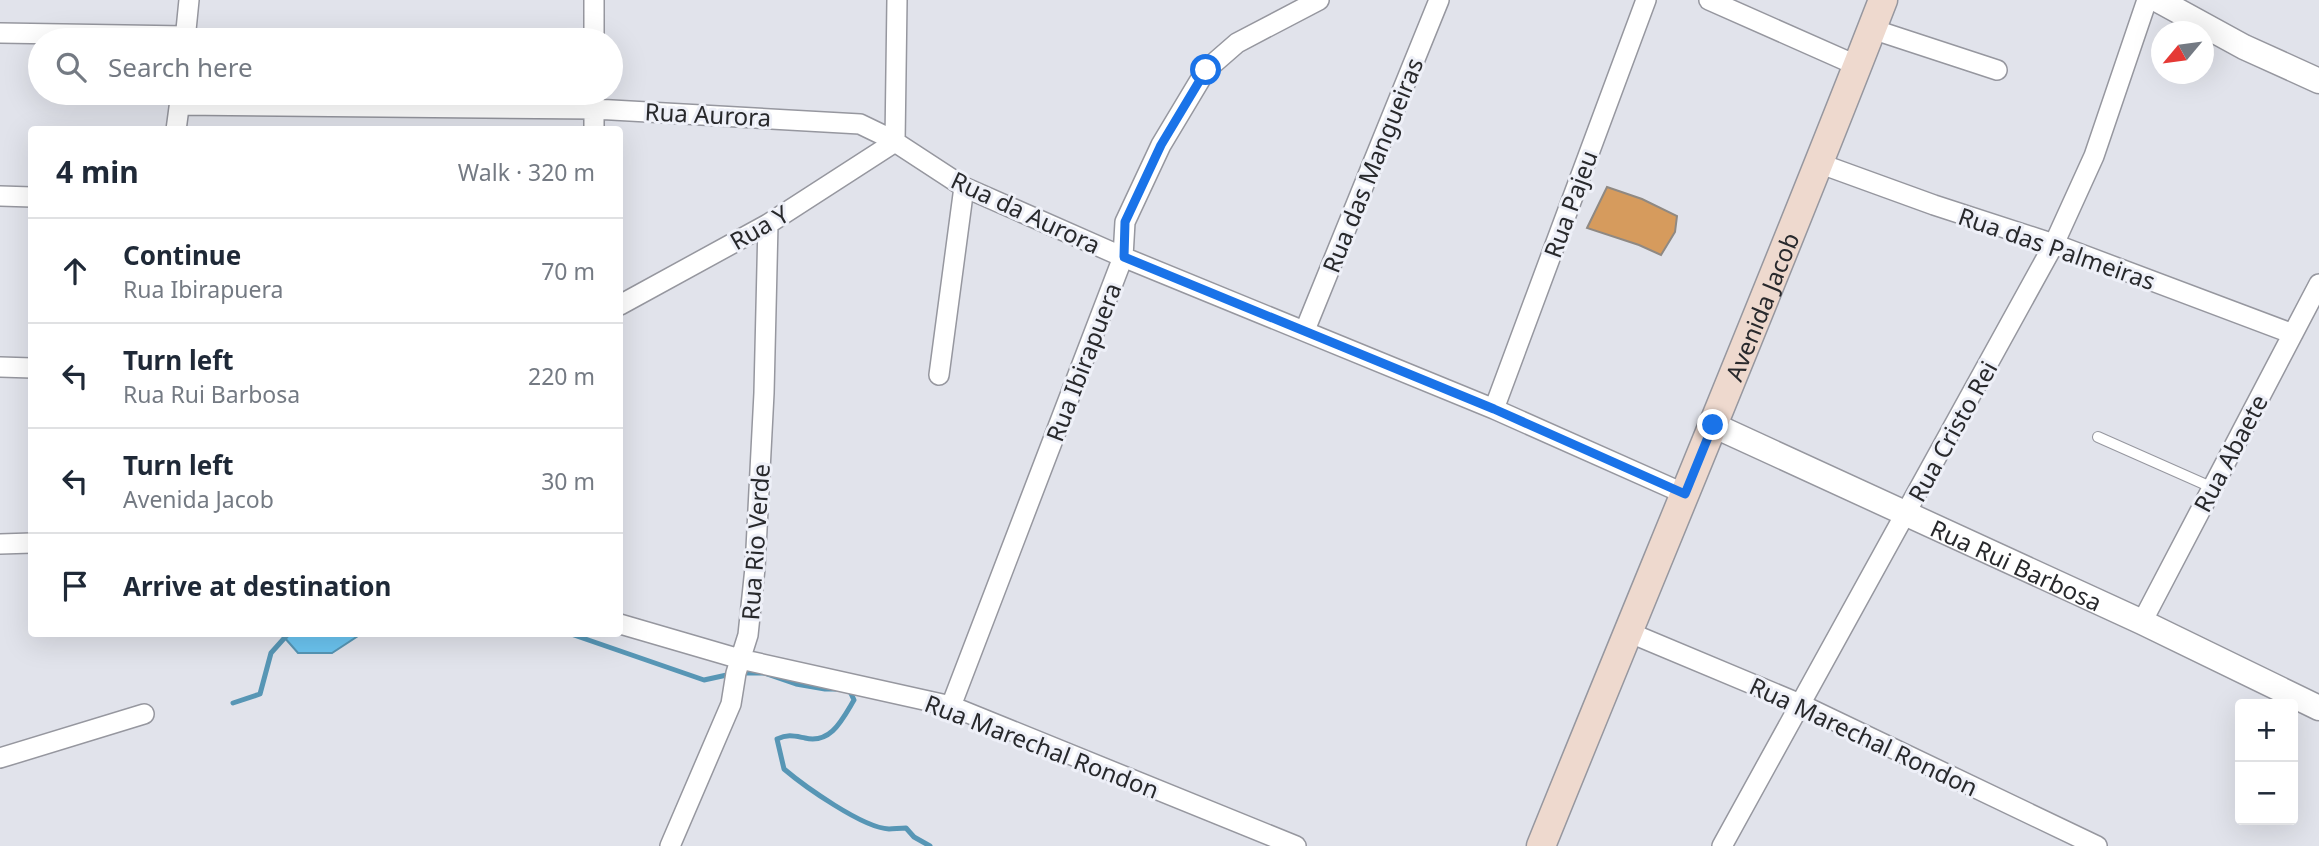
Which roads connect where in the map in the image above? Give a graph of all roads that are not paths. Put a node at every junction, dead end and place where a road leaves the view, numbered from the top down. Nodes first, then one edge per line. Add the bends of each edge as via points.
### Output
1 (189, 0) edge
2 (594, 0) edge
3 (897, 0) edge
4 (1319, 0) edge
5 (1439, 0) edge
6 (1647, 0) edge
7 (1709, 0) edge
8 (1884, 0) edge
9 (2147, 0) edge
10 (2158, 0) edge
11 (187, 28) edge
12 (594, 28) edge
13 (1872, 29) junction
14 (0, 33) edge
15 (28, 34) edge
16 (1858, 66) junction
17 (1997, 70) dead end
18 (2319, 81) edge
19 (623, 103) edge
20 (179, 105) edge
21 (594, 105) edge
22 (177, 126) edge
23 (594, 126) edge
24 (895, 142) junction
25 (1821, 164) junction
26 (964, 187) junction
27 (0, 196) edge
28 (28, 197) edge
29 (768, 223) junction
30 (2054, 244) junction
31 (1124, 257) junction
32 (2319, 284) edge
33 (623, 303) edge
34 (1305, 330) junction
35 (2293, 334) junction
36 (0, 368) edge
37 (28, 368) edge
38 (939, 376) dead end
39 (1494, 409) junction
40 (1713, 425) junction
41 (2098, 437) dead end
42 (2211, 487) junction
43 (1685, 494) junction
44 (1906, 514) junction
45 (28, 543) edge
46 (0, 544) edge
47 (2143, 622) junction
48 (623, 625) edge
49 (1628, 632) junction
50 (740, 659) junction
51 (1800, 704) junction
52 (951, 706) junction
53 (2319, 708) edge
54 (144, 714) dead end
55 (0, 758) edge
56 (670, 846) edge
57 (1296, 846) edge
58 (1541, 846) edge
59 (1722, 846) edge
60 (2097, 846) edge

1 - 11 street
2 - 12 street
3 - 24 street
4 - 31 street, Rua Ibirapuera via 1237,43 1206,70 1161,145 1125,222
5 - 34 street, Rua das Mangueiras
6 - 39 street, Rua Pajeu
7 - 16 street
8 - 13 main road, Avenida Jacob
9 - 30 street, Rua Cristo Rei via 2094,156
10 - 18 street
13 - 16 main road, Avenida Jacob
13 - 17 street
14 - 15 street
16 - 25 main road, Avenida Jacob
19 - 24 street, Rua Aurora via 851,122
20 - 22 street
21 - 23 street
24 - 26 street, Rua da Aurora
24 - 29 street, Rua Y
25 - 30 street, Rua das Palmeiras
25 - 40 main road, Avenida Jacob
26 - 31 street, Rua da Aurora
26 - 38 street
27 - 28 street
29 - 33 street, Rua Y
29 - 50 street, Rua Rio Verde via 755,568 748,635
30 - 35 street, Rua das Palmeiras
30 - 44 street, Rua Cristo Rei
31 - 34 street
31 - 52 street, Rua Ibirapuera
32 - 35 street, Rua Abaete
34 - 39 street
35 - 42 street, Rua Abaete
36 - 37 street
39 - 43 street
40 - 43 main road, Avenida Jacob
40 - 44 street, Rua Rui Barbosa
41 - 42 lane
42 - 47 street, Rua Abaete
43 - 49 main road, Avenida Jacob
44 - 47 street, Rua Rui Barbosa
44 - 51 street, Rua Cristo Rei
45 - 46 street
47 - 53 street, Rua Rui Barbosa
48 - 50 street, Rua Marechal Rondon
49 - 51 street, Rua Marechal Rondon
49 - 58 main road, Avenida Jacob
50 - 52 street, Rua Marechal Rondon
50 - 56 street, Rua Rio Verde via 732,704
51 - 59 street, Rua Cristo Rei
51 - 60 street, Rua Marechal Rondon
52 - 57 street, Rua Marechal Rondon
54 - 55 street

